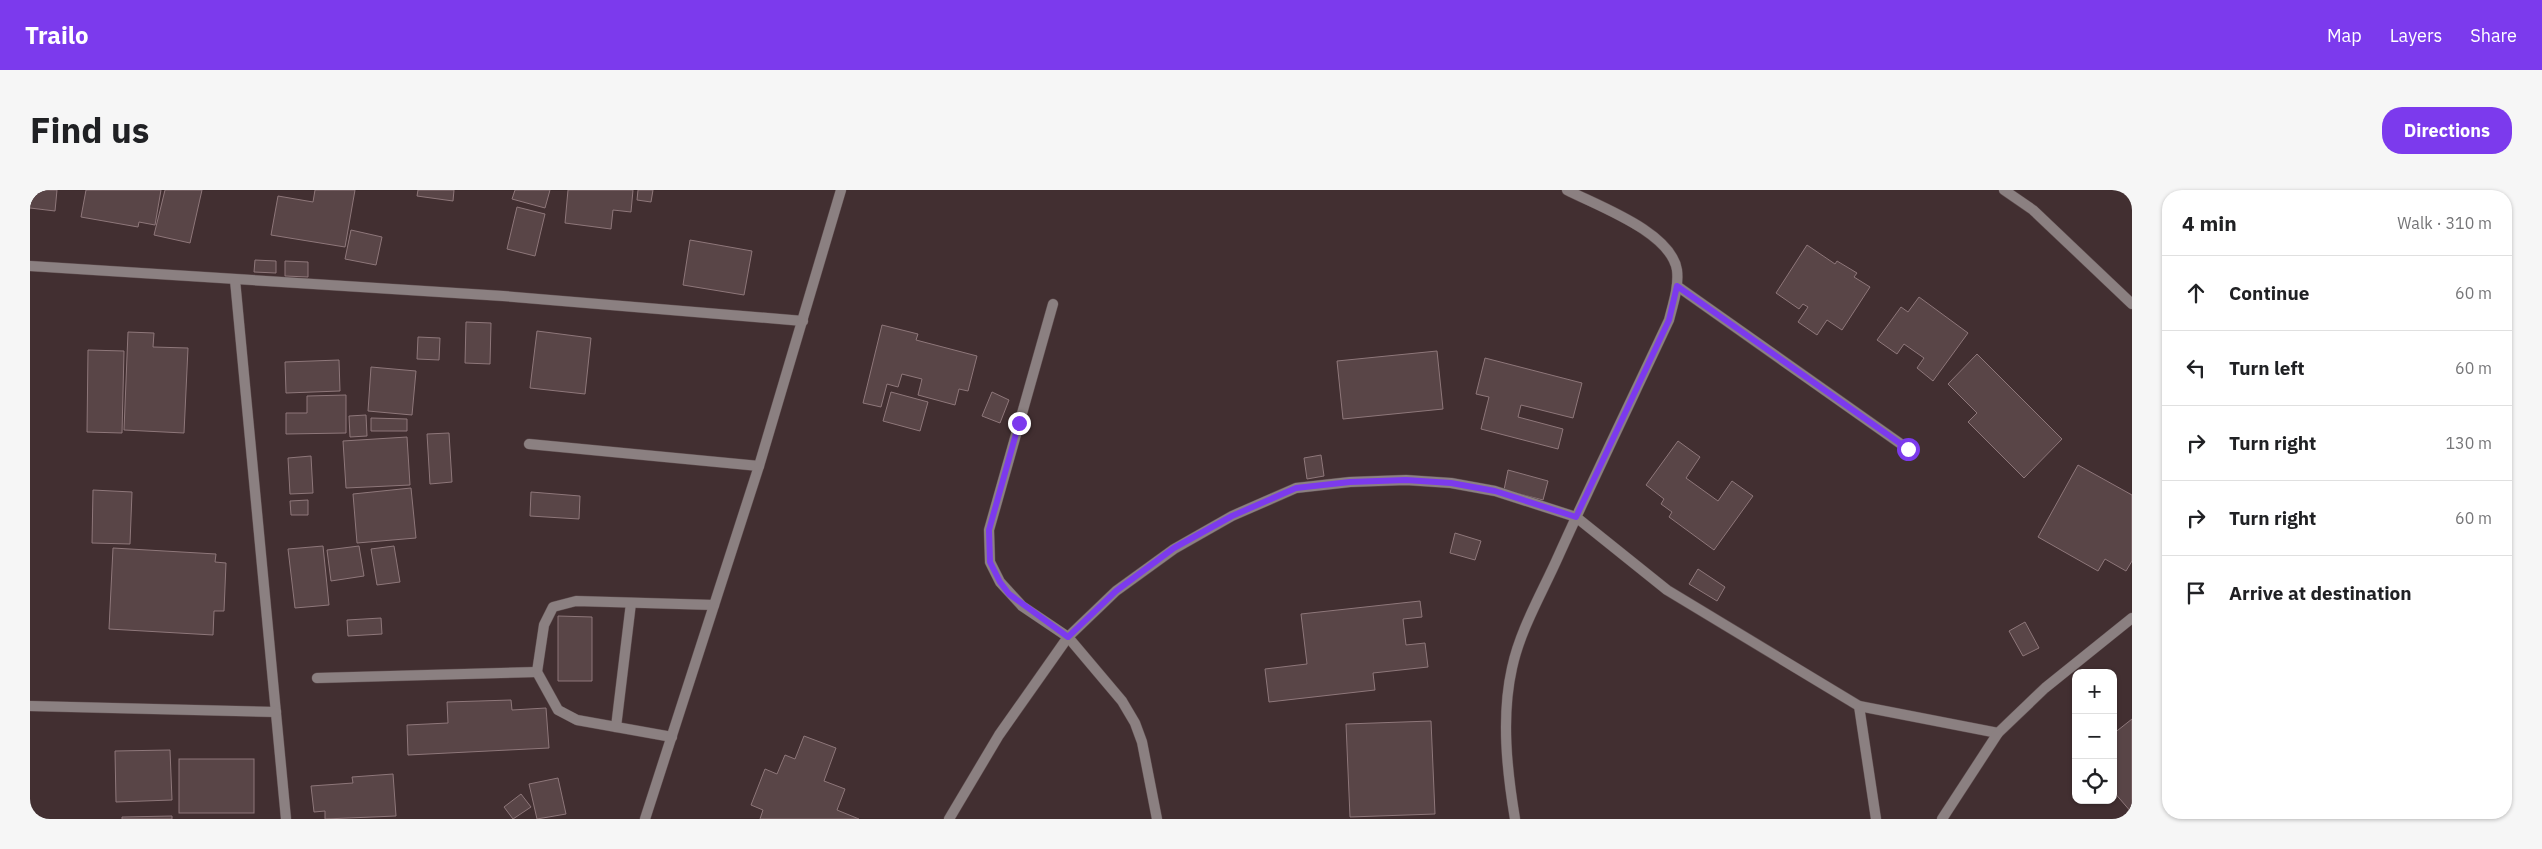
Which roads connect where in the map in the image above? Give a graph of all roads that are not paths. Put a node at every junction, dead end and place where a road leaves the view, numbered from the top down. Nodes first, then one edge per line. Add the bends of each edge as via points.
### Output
1 (841, 190) edge
2 (1567, 190) edge
3 (2004, 190) edge
4 (30, 266) edge
5 (235, 280) junction
6 (1677, 286) junction
7 (1053, 304) dead end
8 (2132, 304) edge
9 (803, 321) junction
10 (529, 444) dead end
11 (1908, 449) dead end
12 (759, 466) junction
13 (1576, 517) junction
14 (631, 603) junction
15 (714, 605) junction
16 (2132, 618) edge
17 (1068, 637) junction
18 (537, 672) junction
19 (318, 678) dead end
20 (30, 706) edge
21 (1859, 706) junction
22 (276, 712) junction
23 (616, 727) junction
24 (1998, 733) junction
25 (672, 736) junction
26 (286, 819) edge
27 (645, 819) edge
28 (949, 819) edge
29 (1157, 819) edge
30 (1516, 819) edge
31 (1876, 819) edge
32 (1942, 819) edge

1 - 9 street
2 - 6 street via 1651,234 1668,252 1676,268
3 - 8 street via 2033,210
4 - 5 street
5 - 9 street via 503,296
5 - 22 street
6 - 11 street
6 - 13 street via 1669,320
7 - 17 street via 989,530 990,562 1009,594
9 - 12 street
10 - 12 street
12 - 15 street
13 - 17 street via 1495,491 1451,483 1369,481 1296,488 1232,516 1174,548 1116,591
13 - 21 street via 1666,590
13 - 30 street via 1512,667 1507,698 1507,748
14 - 15 street
14 - 18 street via 576,601 553,608 544,625
14 - 23 street
15 - 25 street
16 - 24 street via 2045,688
17 - 28 street via 999,735
17 - 29 street via 1122,701 1135,723 1142,742
18 - 19 street
18 - 23 street via 558,710 577,720
20 - 22 street
21 - 24 street
21 - 31 street
22 - 26 street
23 - 25 street
24 - 32 street
25 - 27 street

